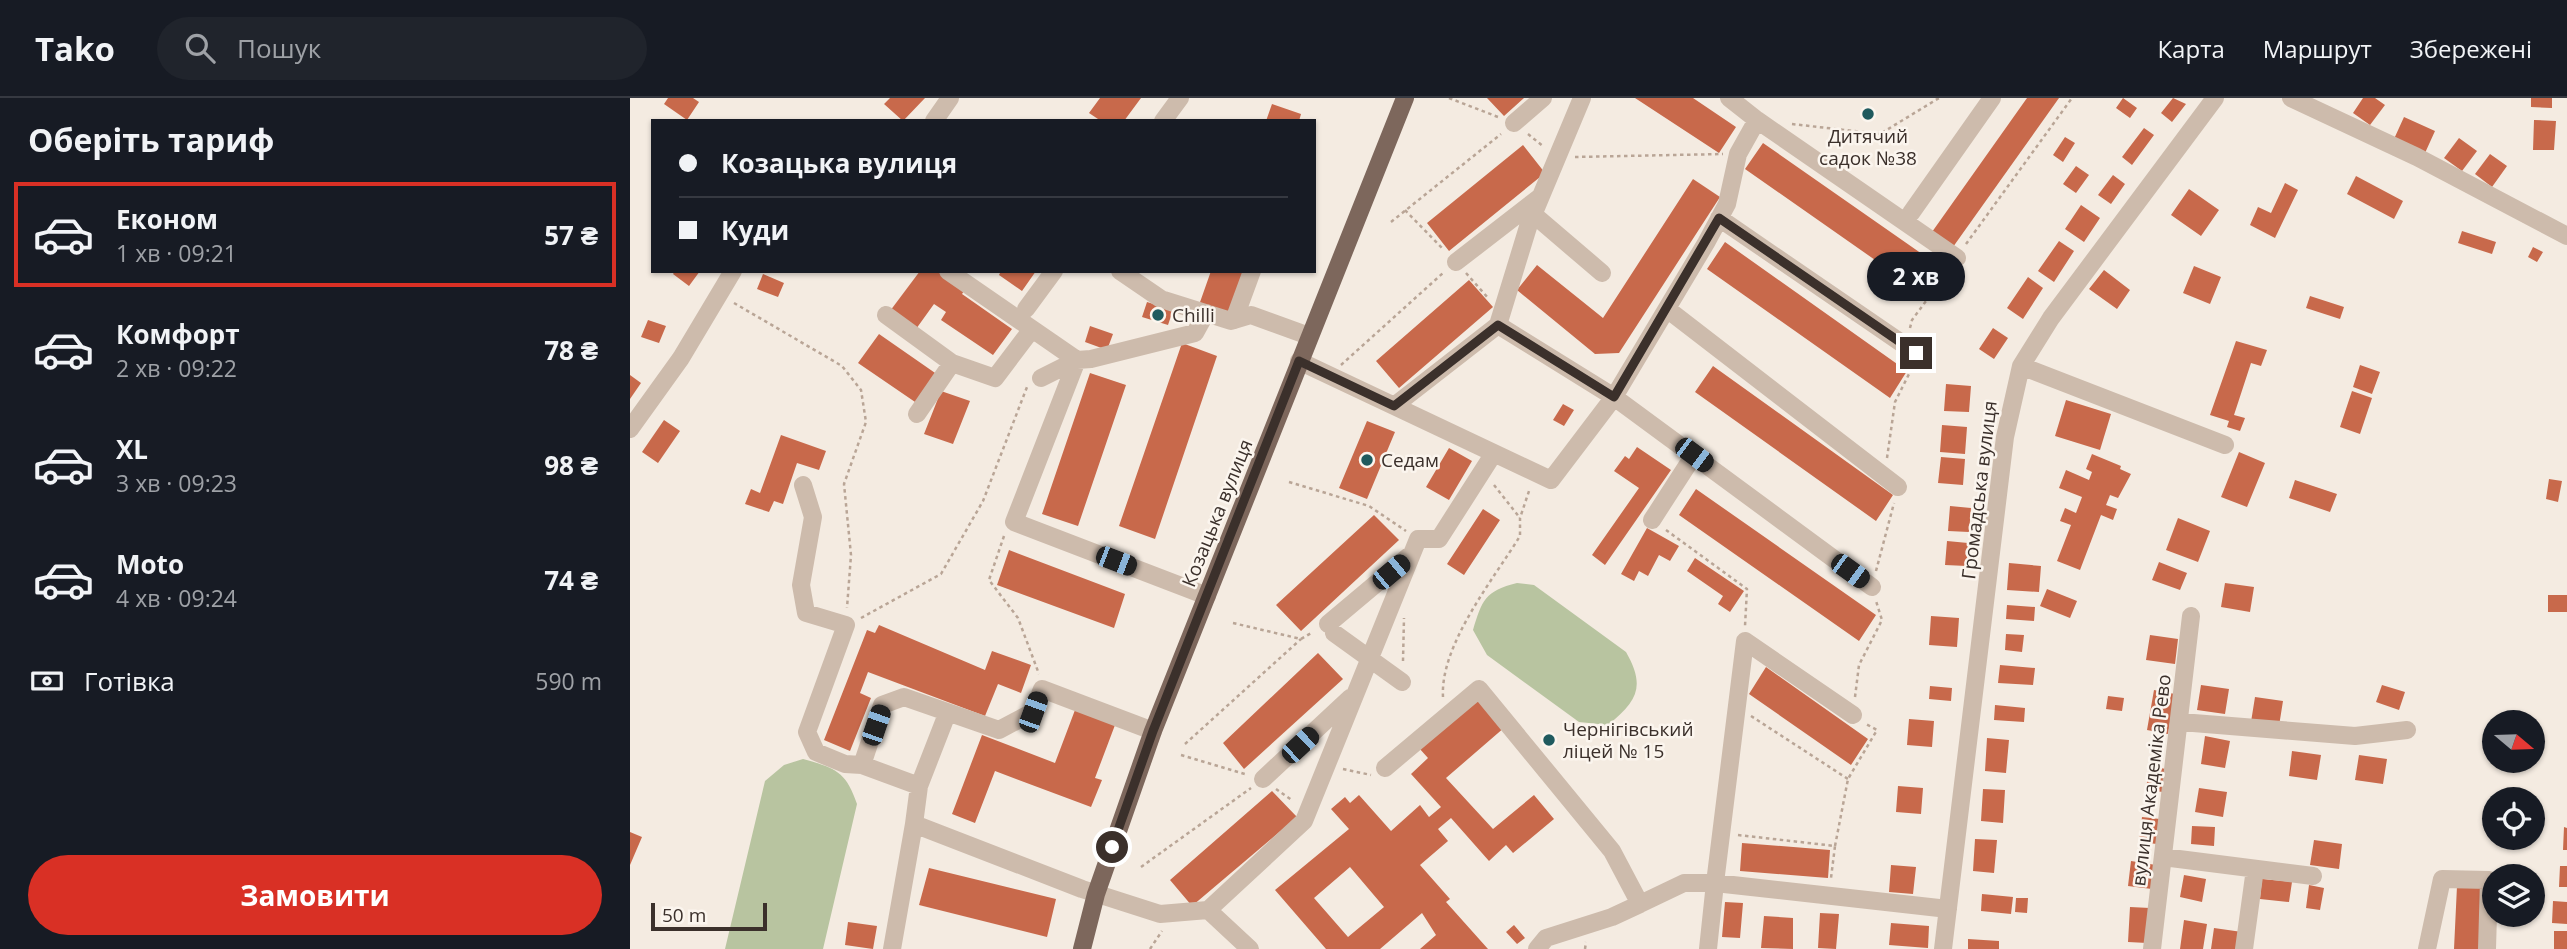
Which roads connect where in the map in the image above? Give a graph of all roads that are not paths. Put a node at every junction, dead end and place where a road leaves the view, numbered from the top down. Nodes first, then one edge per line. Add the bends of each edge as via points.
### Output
1 (950, 98) edge
2 (1180, 98) edge
3 (1405, 98) edge
4 (1543, 98) edge
5 (1583, 98) edge
6 (1729, 98) edge
7 (1992, 98) edge
8 (2215, 98) edge
9 (2291, 98) edge
10 (935, 119) edge
11 (1164, 119) edge
12 (1757, 120) junction
13 (1514, 123) road end
14 (1540, 197) junction
15 (1911, 213) dead end
16 (1533, 214) junction
17 (1719, 218) junction
18 (2567, 236) edge
19 (1957, 258) road end
20 (1456, 262) road end
21 (732, 273) edge
22 (951, 273) edge
23 (1053, 273) edge
24 (1123, 273) edge
25 (1251, 273) edge
26 (1602, 273) dead end
27 (1026, 309) dead end
28 (1667, 309) junction
29 (1206, 313) junction
30 (886, 315) dead end
31 (1499, 318) junction
32 (1234, 320) junction
33 (1032, 329) junction
34 (1310, 336) junction
35 (1916, 353) road end
36 (1077, 360) junction
37 (1299, 361) junction
38 (952, 363) junction
39 (2021, 366) junction
40 (1041, 379) road end
41 (1614, 397) junction
42 (1394, 406) junction
43 (917, 414) dead end
44 (630, 429) edge
45 (2225, 445) dead end
46 (1494, 453) junction
47 (1694, 455) junction
48 (1893, 483) road end
49 (803, 485) dead end
50 (1652, 520) road end
51 (1415, 546) junction
52 (1872, 587) road end
53 (1207, 596) junction
54 (2191, 616) dead end
55 (1369, 659) junction
56 (1402, 682) road end
57 (1356, 693) junction
58 (947, 714) junction
59 (1853, 715) road end
60 (2180, 722) junction
61 (2407, 730) dead end
62 (1153, 731) junction
63 (862, 765) junction
64 (1385, 768) road end
65 (1262, 779) road end
66 (919, 786) junction
67 (914, 824) junction
68 (2163, 857) junction
69 (2255, 869) junction
70 (2312, 876) dead end
71 (1715, 883) junction
72 (1096, 894) junction
73 (1640, 904) junction
74 (1948, 909) junction
75 (1208, 910) junction
76 (892, 949) edge
77 (1082, 949) edge
78 (1250, 949) edge
79 (1537, 949) edge
80 (1708, 949) edge
81 (1943, 949) edge
82 (2152, 949) edge
83 (2245, 949) edge
84 (2427, 949) edge
85 (2487, 949) edge

1 - 10 street
2 - 11 street
3 - 34 main road, Козацька вулиця
4 - 13 street
5 - 14 street
6 - 12 street
7 - 15 street
8 - 39 street, Громадська вулиця via 2051,318
9 - 18 street via 2417,157
12 - 17 street via 1738,154 1727,204
12 - 19 street
14 - 16 street
14 - 20 street
16 - 26 street
16 - 31 street
17 - 28 street
17 - 35 street
21 - 44 street via 681,358
22 - 33 street
23 - 27 street
24 - 29 street via 1161,299
25 - 32 street
28 - 41 street
28 - 48 street
29 - 32 street
29 - 36 street via 1195,333
30 - 38 street
31 - 41 street
31 - 42 street
32 - 34 street via 1251,316
33 - 36 street
33 - 38 street via 995,378
34 - 37 main road, Козацька вулиця
36 - 40 street
36 - 53 street via 1014,522
37 - 42 street
37 - 53 main road, Козацька вулиця
38 - 43 street
39 - 45 street
39 - 74 street, Громадська вулиця via 2005,437
41 - 46 street via 1551,480
41 - 47 street
42 - 46 street
46 - 51 street via 1439,539
47 - 50 street
47 - 52 street
49 - 63 street via 813,517 801,585 806,613 846,625 807,732 816,752 845,764
51 - 55 street
51 - 55 street via 1331,629
53 - 62 main road, Козацька вулиця
54 - 60 street, вулиця Академіка Рево
55 - 56 street
55 - 57 street
57 - 65 street
57 - 75 street via 1304,821
58 - 62 street via 999,730 1033,712 1042,689
58 - 63 street via 904,697 882,705
58 - 66 street
59 - 71 street via 1745,641
60 - 61 street via 2355,736
60 - 68 street, вулиця Академіка Рево
62 - 72 main road, Козацька вулиця
63 - 66 street
64 - 73 street via 1479,688 1612,851
66 - 67 street
67 - 72 street
67 - 76 street
68 - 69 street
68 - 82 street, вулиця Академіка Рево
69 - 70 street
69 - 83 street
71 - 73 street via 1684,883
71 - 74 street
71 - 80 street
72 - 75 street via 1160,914
72 - 77 main road, Козацька вулиця
73 - 79 street via 1546,938
74 - 81 street, Громадська вулиця
75 - 78 street
84 - 85 street via 2442,879 2489,880

